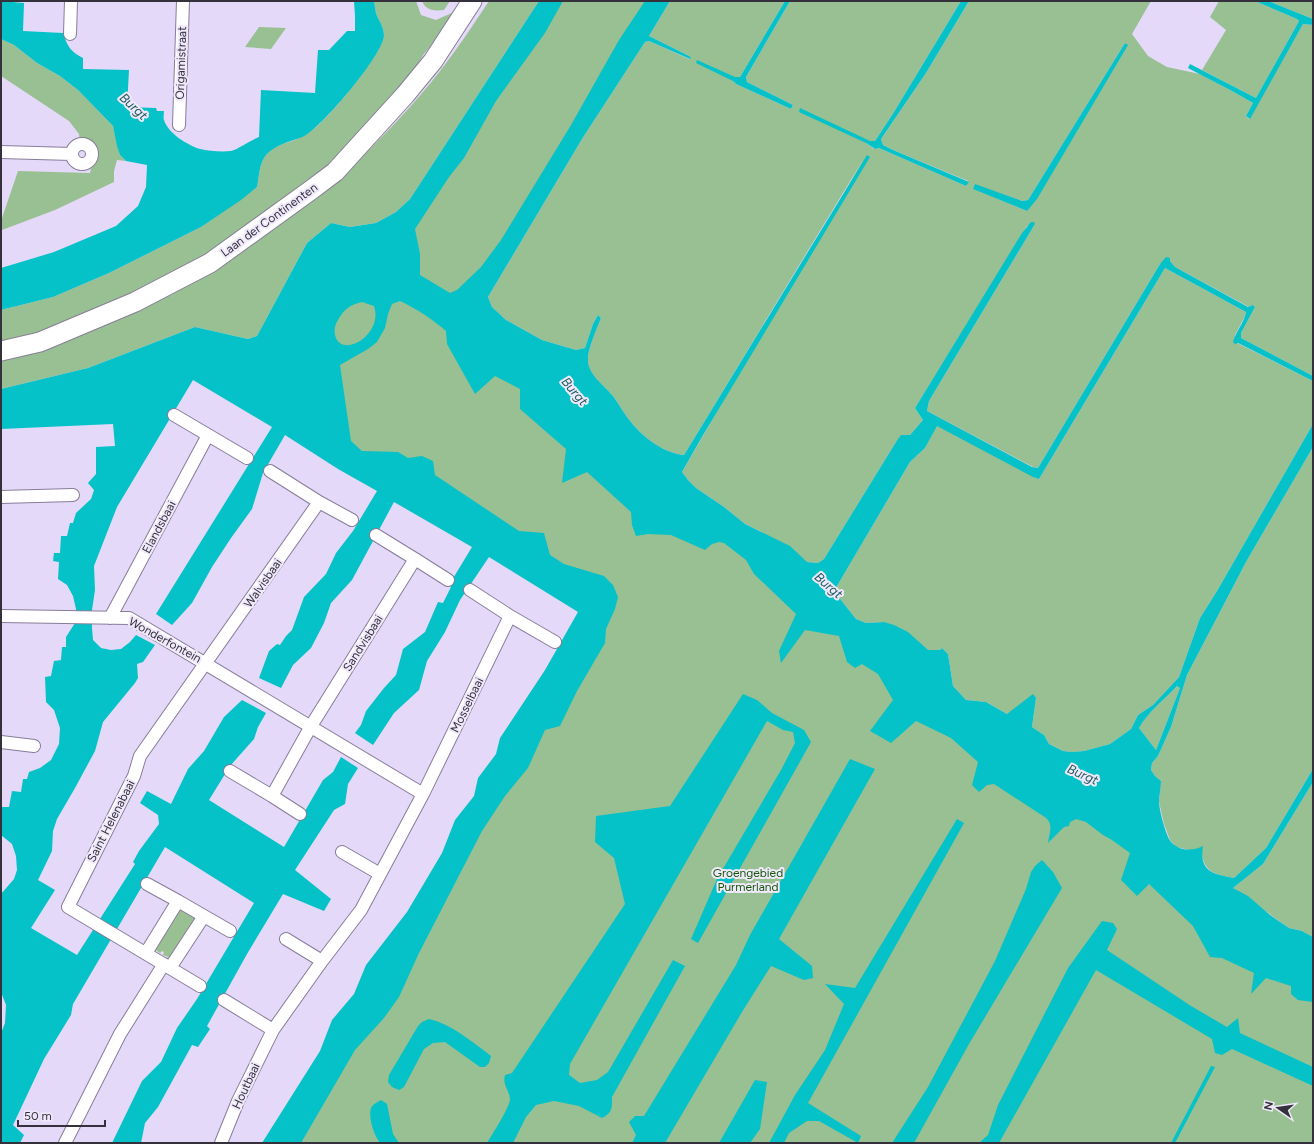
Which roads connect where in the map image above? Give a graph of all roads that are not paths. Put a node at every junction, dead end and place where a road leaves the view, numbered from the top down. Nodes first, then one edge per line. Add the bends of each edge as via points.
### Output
1 (71, 1) edge
2 (182, 1) edge
3 (472, 1) edge
4 (70, 34) dead end
5 (179, 125) dead end
6 (1, 152) edge
7 (72, 154) dead end
8 (1, 351) edge
9 (174, 416) dead end
10 (208, 435) junction
11 (247, 458) dead end
12 (270, 471) dead end
13 (73, 495) dead end
14 (1, 497) edge
15 (319, 502) junction
16 (352, 520) dead end
17 (376, 535) dead end
18 (415, 559) junction
19 (448, 580) dead end
20 (470, 590) dead end
21 (1, 616) edge
22 (510, 616) junction
23 (110, 618) junction
24 (555, 642) dead end
25 (206, 663) junction
26 (312, 726) junction
27 (1, 742) edge
28 (34, 746) dead end
29 (230, 771) dead end
30 (424, 794) junction
31 (272, 796) junction
32 (300, 814) dead end
33 (342, 852) dead end
34 (380, 874) junction
35 (147, 884) dead end
36 (178, 901) junction
37 (204, 916) junction
38 (230, 931) dead end
39 (286, 939) dead end
40 (146, 953) junction
41 (322, 961) junction
42 (167, 966) junction
43 (200, 986) dead end
44 (224, 1000) dead end
45 (274, 1030) junction
46 (65, 1143) edge
47 (221, 1143) edge

1 - 4 street
2 - 5 street, Origamistraat
3 - 8 main road, Laan der Continenten via 433,61 405,95 335,172 311,190 210,263 135,302 40,342
6 - 7 street
9 - 10 street
10 - 11 street
10 - 23 street, Elandsbaai
12 - 15 street
13 - 14 street
15 - 16 street
15 - 25 street, Walvisbaai
17 - 18 street
18 - 19 street
18 - 26 street, Sandvisbaai
20 - 22 street
21 - 23 street, Wonderfontein
22 - 24 street
22 - 30 street, Mosselbaai
23 - 25 street, Wonderfontein via 129,618
25 - 26 street, Wonderfontein
25 - 40 street, Saint Helenabaai via 140,756 134,776 68,907
26 - 30 street, Wonderfontein
26 - 31 street
27 - 28 street
29 - 31 street
30 - 34 street, Houtbaai
31 - 32 street
33 - 34 street
34 - 41 street, Houtbaai via 361,910
35 - 36 street
36 - 37 street
36 - 40 street
37 - 38 street
37 - 42 street
39 - 41 street
40 - 42 street, Saint Helenabaai
41 - 45 street, Houtbaai
42 - 43 street, Saint Helenabaai
42 - 46 street via 120,1034
44 - 45 street
45 - 47 street, Houtbaai via 238,1101

